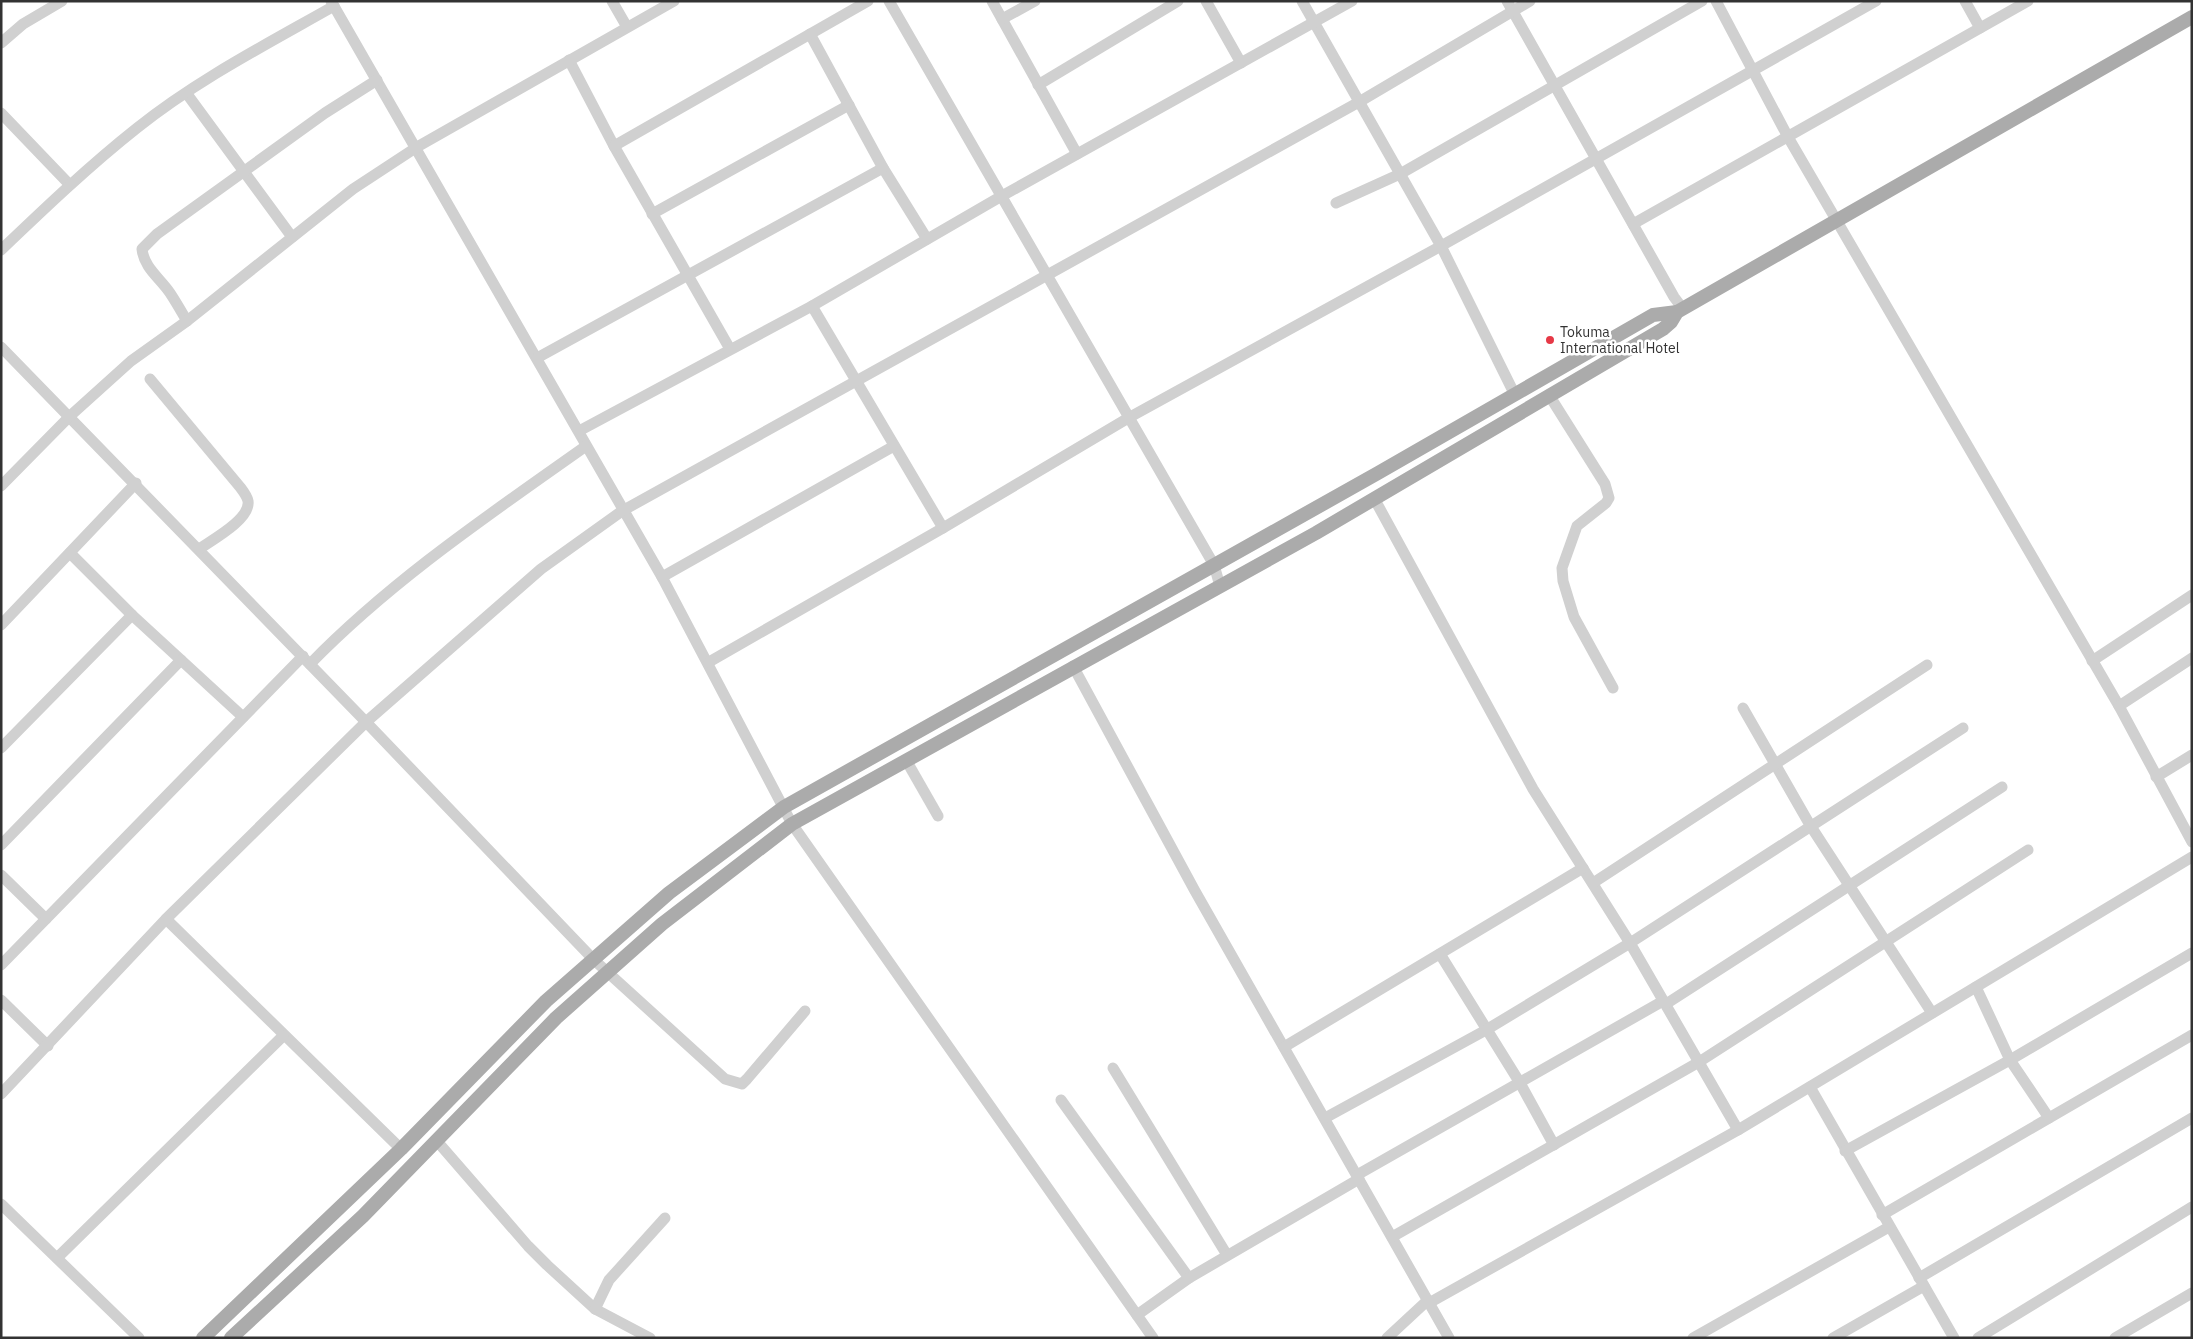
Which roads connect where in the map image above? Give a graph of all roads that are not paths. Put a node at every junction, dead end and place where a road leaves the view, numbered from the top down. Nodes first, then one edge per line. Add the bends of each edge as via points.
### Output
1 (62, 1) edge
2 (612, 1) edge
3 (674, 1) edge
4 (868, 1) edge
5 (889, 1) edge
6 (992, 1) edge
7 (1035, 1) edge
8 (1178, 1) edge
9 (1206, 1) edge
10 (1302, 1) edge
11 (1352, 1) edge
12 (1530, 1) edge
13 (1702, 1) edge
14 (1716, 1) edge
15 (1876, 1) edge
16 (1965, 1) edge
17 (2028, 1) edge
18 (332, 4) edge
19 (1510, 6) edge
20 (2192, 17) edge
21 (1002, 19) junction
22 (1314, 23) junction
23 (628, 27) junction
24 (1980, 28) junction
25 (810, 34) junction
26 (1, 43) edge
27 (569, 60) junction
28 (1241, 63) junction
29 (1753, 71) junction
30 (377, 80) junction
31 (1038, 85) junction
32 (1555, 85) junction
33 (186, 94) junction
34 (1359, 102) junction
35 (849, 105) junction
36 (1, 113) edge
37 (1788, 137) junction
38 (614, 146) junction
39 (417, 147) junction
40 (1077, 154) junction
41 (1598, 159) junction
42 (883, 168) junction
43 (246, 172) junction
44 (1400, 174) junction
45 (69, 184) junction
46 (1000, 197) junction
47 (1336, 203) dead end
48 (652, 214) junction
49 (1835, 219) junction
50 (1633, 224) junction
51 (292, 237) junction
52 (927, 239) junction
53 (1441, 246) junction
54 (1, 250) edge
55 (1045, 275) junction
56 (687, 277) junction
57 (812, 306) junction
58 (1680, 311) junction
59 (187, 320) junction
60 (730, 349) junction
61 (3, 351) edge
62 (537, 358) junction
63 (150, 379) dead end
64 (856, 380) junction
65 (1514, 393) junction
66 (1549, 394) junction
67 (70, 416) junction
68 (1130, 417) junction
69 (578, 431) junction
70 (586, 446) junction
71 (894, 446) junction
72 (136, 483) junction
73 (1, 486) edge
74 (1375, 500) junction
75 (622, 510) junction
76 (943, 528) junction
77 (199, 549) junction
78 (70, 554) junction
79 (1214, 565) junction
80 (662, 577) junction
81 (1220, 586) junction
82 (2192, 594) edge
83 (132, 614) junction
84 (1, 625) edge
85 (2192, 658) edge
86 (181, 660) junction
87 (306, 660) junction
88 (2092, 661) junction
89 (709, 662) junction
90 (1927, 665) dead end
91 (1073, 666) junction
92 (1613, 688) dead end
93 (2118, 706) junction
94 (1743, 708) dead end
95 (243, 717) junction
96 (366, 722) junction
97 (1964, 728) dead end
98 (1, 748) edge
99 (2192, 755) edge
100 (906, 760) junction
101 (1776, 764) junction
102 (2156, 777) junction
103 (2002, 786) dead end
104 (784, 807) junction
105 (938, 816) dead end
106 (792, 824) junction
107 (1810, 825) junction
108 (2192, 842) edge
109 (1, 845) edge
110 (2028, 850) dead end
111 (2192, 857) edge
112 (1583, 868) junction
113 (1, 875) edge
114 (1593, 884) junction
115 (1848, 885) junction
116 (46, 919) junction
117 (166, 919) junction
118 (1886, 942) junction
119 (1630, 944) junction
120 (2192, 953) edge
121 (1440, 954) junction
122 (593, 959) junction
123 (1, 965) edge
124 (606, 972) junction
125 (1976, 987) junction
126 (1, 1000) edge
127 (1665, 1002) junction
128 (805, 1011) dead end
129 (1932, 1013) junction
130 (1486, 1030) junction
131 (2192, 1035) edge
132 (283, 1036) junction
133 (48, 1046) junction
134 (1284, 1047) junction
135 (2010, 1060) junction
136 (1699, 1062) junction
137 (1113, 1068) dead end
138 (1520, 1083) junction
139 (1810, 1086) junction
140 (1, 1094) edge
141 (1060, 1100) dead end
142 (1324, 1118) junction
143 (2048, 1118) junction
144 (2192, 1118) edge
145 (1738, 1130) junction
146 (436, 1140) junction
147 (1554, 1145) junction
148 (401, 1149) junction
149 (1845, 1151) junction
150 (1358, 1177) junction
151 (1, 1204) edge
152 (2192, 1207) edge
153 (1882, 1215) junction
154 (665, 1218) dead end
155 (1889, 1226) junction
156 (1392, 1237) junction
157 (1227, 1255) junction
158 (57, 1258) junction
159 (1189, 1278) junction
160 (1921, 1282) junction
161 (2192, 1293) edge
162 (1429, 1302) junction
163 (595, 1309) junction
164 (1137, 1315) junction
165 (139, 1338) edge
166 (203, 1338) edge
167 (231, 1338) edge
168 (650, 1338) edge
169 (1153, 1338) edge
170 (1387, 1338) edge
171 (1449, 1338) edge
172 (1694, 1338) edge
173 (1832, 1338) edge
174 (1954, 1338) edge
175 (1978, 1338) edge
176 (2115, 1338) edge

1 - 26 street via 23,24
2 - 23 street
3 - 23 street
4 - 25 street
5 - 46 street
6 - 21 street
7 - 21 street
8 - 31 street
9 - 28 street
10 - 22 street
11 - 22 street
12 - 19 street
13 - 32 street
14 - 29 street
15 - 29 street
16 - 24 street
17 - 24 street
18 - 30 street
18 - 33 street
19 - 32 street
19 - 34 street
20 - 49 main road
21 - 31 street
22 - 28 street
22 - 34 street
23 - 27 street
24 - 37 street
25 - 35 street
25 - 38 street
27 - 38 street
27 - 39 street
28 - 40 street
29 - 37 street
29 - 41 street
30 - 39 street
30 - 43 street via 325,113
31 - 40 street
32 - 41 street
32 - 44 street
33 - 43 street
33 - 45 street via 138,127
34 - 44 street
34 - 55 street
35 - 42 street
35 - 48 street
36 - 45 street
37 - 49 street
37 - 50 street
38 - 48 street
39 - 51 street via 353,189
39 - 62 street
40 - 46 street
41 - 50 street
41 - 53 street
42 - 52 street
42 - 56 street
43 - 51 street
43 - 59 street via 157,234 142,249 149,268 169,291
44 - 47 street
44 - 53 street
45 - 54 street
46 - 52 street
46 - 55 street
48 - 56 street
49 - 58 main road
49 - 88 street
50 - 58 street
51 - 59 street
52 - 57 street
53 - 65 street
53 - 68 street
55 - 64 street
55 - 68 street
56 - 60 street
56 - 62 street
57 - 60 street
57 - 64 street
58 - 65 main road via 1653,315
58 - 66 main road via 1663,329
59 - 67 street via 131,361
60 - 69 street
61 - 67 street
62 - 69 street
63 - 77 street via 248,500 247,511 240,520
64 - 71 street
64 - 75 street
65 - 79 main road
66 - 74 main road
66 - 92 street via 1605,484 1609,498 1577,526 1562,568 1574,617
67 - 72 street
67 - 73 street
68 - 76 street
68 - 79 street
69 - 70 street
70 - 75 street
70 - 87 street via 409,574
71 - 76 street
71 - 80 street
72 - 77 street
72 - 78 street
74 - 81 main road
74 - 112 street via 1533,789
75 - 80 street
75 - 96 street via 541,569
76 - 89 street
77 - 87 street
78 - 83 street
78 - 84 street
79 - 81 street
79 - 104 main road
80 - 89 street
81 - 91 main road
82 - 88 street
83 - 86 street
83 - 98 street
85 - 93 street
86 - 95 street
86 - 109 street
87 - 95 street
87 - 96 street
88 - 93 street
89 - 104 street
90 - 101 street
91 - 100 main road
91 - 134 street
93 - 102 street
94 - 101 street
95 - 116 street
96 - 117 street
96 - 122 street
97 - 107 street
99 - 102 street
100 - 105 street
100 - 106 main road
101 - 107 street
101 - 114 street
102 - 108 street
103 - 115 street
104 - 106 street
104 - 122 main road via 669,893
106 - 124 main road via 662,924
106 - 164 street
107 - 115 street
107 - 119 street
110 - 118 street
111 - 125 street
112 - 114 street
112 - 121 street
113 - 116 street
114 - 119 street
115 - 118 street
115 - 127 street
116 - 123 street
117 - 132 street
117 - 133 street
118 - 129 street
118 - 136 street
119 - 127 street
119 - 130 street
120 - 135 street
121 - 130 street
121 - 134 street
122 - 124 street
122 - 148 main road via 546,1001
124 - 128 street via 732,1083 742,1084
124 - 146 main road
125 - 129 street
125 - 135 street
126 - 133 street
127 - 136 street
127 - 138 street
129 - 139 street
130 - 138 street
130 - 142 street
131 - 143 street
132 - 148 street
132 - 158 street
133 - 140 street
134 - 142 street
135 - 143 street
135 - 149 street
136 - 145 street
136 - 147 street
137 - 157 street
138 - 147 street
138 - 150 street
139 - 145 street
139 - 149 street
141 - 159 street
142 - 150 street
143 - 153 street
144 - 160 street
145 - 162 street
146 - 163 street via 528,1246
146 - 167 main road via 363,1216
147 - 156 street
148 - 166 main road
149 - 153 street
150 - 156 street
150 - 157 street
151 - 158 street
152 - 175 street
153 - 155 street
154 - 163 street via 609,1280
155 - 160 street
155 - 172 street
156 - 162 street
157 - 159 street
158 - 165 street
159 - 164 street
160 - 173 street
160 - 174 street
161 - 176 street
162 - 170 street
162 - 171 street
163 - 168 street
164 - 169 street

